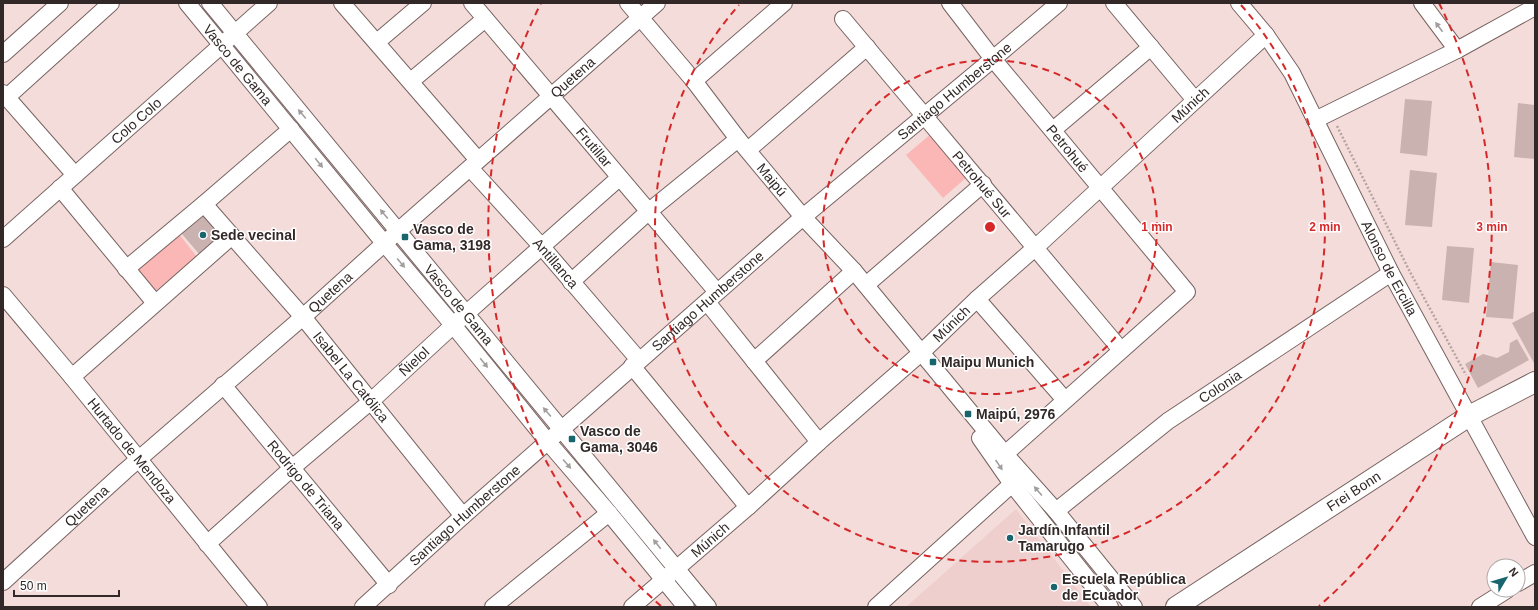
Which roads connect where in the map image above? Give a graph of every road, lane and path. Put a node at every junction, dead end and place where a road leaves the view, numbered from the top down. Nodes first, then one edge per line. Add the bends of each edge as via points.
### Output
1 (60, 3) edge
2 (111, 3) edge
3 (187, 3) edge
4 (210, 3) edge
5 (269, 3) edge
6 (342, 3) edge
7 (423, 3) edge
8 (472, 3) edge
9 (628, 3) edge
10 (657, 3) edge
11 (784, 3) edge
12 (950, 3) edge
13 (1059, 3) edge
14 (1114, 3) edge
15 (1238, 3) edge
16 (1422, 3) edge
17 (1535, 7) edge
18 (640, 18) junction
19 (485, 19) junction
20 (843, 19) dead end
21 (236, 34) junction
22 (1266, 35) junction
23 (377, 42) junction
24 (222, 44) junction
25 (867, 47) junction
26 (1152, 47) junction
27 (1457, 50) junction
28 (3, 54) edge
29 (993, 59) junction
30 (694, 80) junction
31 (411, 81) junction
32 (5, 95) edge
33 (551, 97) junction
34 (1196, 100) junction
35 (1330, 113) junction
36 (925, 115) junction
37 (1315, 120) junction
38 (291, 129) junction
39 (1053, 130) junction
40 (743, 144) junction
41 (474, 164) junction
42 (75, 175) junction
43 (620, 178) junction
44 (983, 184) junction
45 (60, 188) junction
46 (1100, 188) junction
47 (204, 204) junction
48 (648, 212) junction
49 (803, 217) junction
50 (398, 231) junction
51 (232, 236) junction
52 (3, 239) edge
53 (384, 244) junction
54 (542, 247) junction
55 (1036, 247) junction
56 (126, 269) junction
57 (854, 271) junction
58 (1391, 273) junction
59 (571, 282) junction
60 (866, 286) junction
61 (3, 295) edge
62 (712, 297) junction
63 (977, 299) junction
64 (155, 303) junction
65 (466, 314) junction
66 (303, 317) junction
67 (454, 325) junction
68 (1121, 350) junction
69 (922, 352) junction
70 (754, 361) junction
71 (636, 363) junction
72 (72, 377) junction
73 (1469, 381) dead end
74 (1535, 382) edge
75 (223, 385) junction
76 (1065, 400) junction
77 (370, 402) junction
78 (1469, 416) junction
79 (562, 430) junction
80 (548, 442) junction
81 (819, 442) junction
82 (1006, 454) junction
83 (139, 459) junction
84 (292, 468) junction
85 (1012, 484) junction
86 (748, 507) junction
87 (1056, 511) junction
88 (609, 513) junction
89 (463, 516) junction
90 (1535, 537) edge
91 (207, 544) junction
92 (677, 569) junction
93 (1535, 573) edge
94 (1526, 578) edge
95 (663, 580) junction
96 (3, 582) edge
97 (388, 585) junction
98 (1494, 598) edge
99 (259, 607) edge
100 (364, 607) edge
101 (493, 607) edge
102 (632, 607) edge
103 (686, 607) edge
104 (708, 607) edge
105 (876, 607) edge
106 (1110, 607) edge
107 (1134, 607) edge
108 (1176, 607) edge
109 (1480, 607) edge

1 - 28 street
2 - 32 street
3 - 24 street, Vasco de Gama
4 - 21 street, Vasco de Gama
5 - 21 street, Colo Colo
6 - 23 street, Antillanca
7 - 23 street
8 - 19 street, Frutillar
9 - 18 street, Maipú
10 - 18 street, Quetena
11 - 30 street
12 - 29 street, Petrohué
13 - 29 street, Santiago Humberstone
14 - 26 street
15 - 22 street, Alonso de Ercilla
27 -> 16 street
17 - 27 street
18 - 30 street, Maipú
18 - 33 street, Quetena
19 - 31 street
19 - 33 street, Frutillar
20 - 25 street, Petrohué Sur
21 - 24 street, Colo Colo
50 -> 21 street, Vasco de Gama
22 - 34 street, Múnich
22 - 37 street, Alonso de Ercilla via 1292,73
23 - 31 street, Antillanca
24 - 38 street, Vasco de Gama
24 - 42 street, Colo Colo
25 - 36 street, Petrohué Sur
25 - 40 street
26 - 34 street
26 - 39 street
27 - 35 street
29 - 36 street, Santiago Humberstone
29 - 39 street, Petrohué
30 - 40 street, Maipú
31 - 41 street, Antillanca
32 - 42 street
33 - 41 street, Quetena
33 - 43 street, Frutillar
34 - 46 street, Múnich
35 - 37 street
35 - 73 path via 1410,272
36 - 44 street, Petrohué Sur
36 - 49 street, Santiago Humberstone
37 - 58 street, Alonso de Ercilla
38 - 47 street
38 -> 53 street, Vasco de Gama
39 - 46 street, Petrohué
40 - 48 street
40 - 49 street, Maipú
41 - 50 street, Quetena
41 - 54 street, Antillanca
42 - 45 street, Colo Colo
43 - 48 street, Frutillar
43 - 54 street, Ñielol
44 - 55 street, Petrohué Sur
44 - 60 street
45 - 52 street, Colo Colo
45 - 56 street
46 - 55 street, Múnich
46 - 68 street, Petrohué via 1187,292
47 - 51 street, Isabel La Católica
47 - 56 street
48 - 59 street
48 - 62 street, Frutillar
49 - 57 street, Maipú
49 - 62 street, Santiago Humberstone
50 - 53 street, Quetena
50 - 65 street, Vasco de Gama
51 - 64 street
51 - 66 street, Isabel La Católica
53 - 66 street, Quetena
53 -> 67 street, Vasco de Gama
54 - 59 street, Antillanca
54 - 65 street, Ñielol
55 - 63 street, Múnich
55 - 68 street, Petrohué Sur
56 - 64 street
57 - 60 street, Maipú
57 - 70 street
58 - 78 street, Alonso de Ercilla
58 - 87 street, Colonia via 1168,421
59 - 71 street, Antillanca
60 - 69 street, Maipú
61 - 72 street, Hurtado de Mendoza
62 - 70 street, Frutillar
62 - 71 street, Santiago Humberstone
63 - 69 street, Múnich
63 - 76 street
64 - 72 street
65 - 67 street, Ñielol
79 -> 65 street, Vasco de Gama
66 - 75 street, Quetena
66 - 77 street, Isabel La Católica
67 - 77 street, Ñielol
67 -> 80 street, Vasco de Gama
68 - 76 street
69 - 81 street, Múnich
69 - 82 street
69 -> 85 street
70 - 81 street, Frutillar
71 - 79 street, Santiago Humberstone
71 - 86 street, Antillanca
72 - 83 street, Hurtado de Mendoza
74 - 78 main road, Frei Bonn
75 - 83 street, Quetena
75 - 84 street, Rodrigo de Triana
76 - 82 street
77 - 84 street, Ñielol
77 - 89 street, Isabel La Católica
78 - 90 street, Alonso de Ercilla
78 - 108 main road, Frei Bonn
79 - 80 street, Santiago Humberstone
92 -> 79 street, Vasco de Gama
80 -> 88 street, Vasco de Gama
80 - 89 street, Santiago Humberstone
81 - 86 street, Múnich
87 -> 82 street
83 - 91 street, Hurtado de Mendoza
83 - 96 street, Quetena
84 - 91 street, Ñielol
84 - 97 street, Rodrigo de Triana
85 - 105 street
85 - 106 street
86 - 92 street, Múnich
87 - 107 street
88 - 95 street, Vasco de Gama
88 - 101 street
89 - 97 street, Santiago Humberstone
91 - 99 street, Hurtado de Mendoza
92 - 95 street, Múnich
92 - 104 street, Vasco de Gama
93 - 94 street
95 - 102 street, Múnich
95 - 103 street, Vasco de Gama
97 - 100 street, Santiago Humberstone
98 - 109 street

